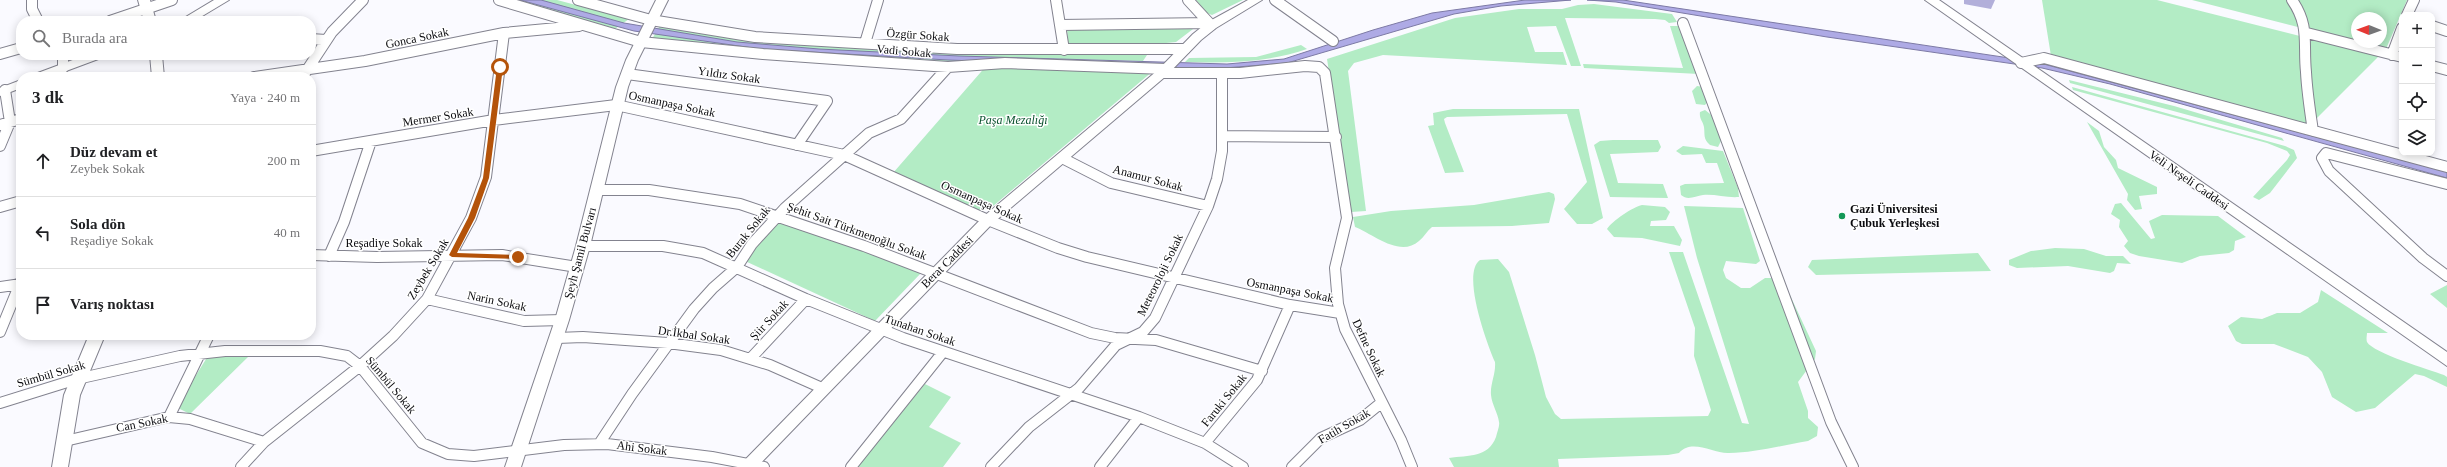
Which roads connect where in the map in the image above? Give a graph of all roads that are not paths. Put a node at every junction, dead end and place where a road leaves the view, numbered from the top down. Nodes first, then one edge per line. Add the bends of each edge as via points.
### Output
1 (32, 0) edge
2 (172, 0) edge
3 (223, 0) edge
4 (363, 0) edge
5 (499, 0) edge
6 (578, 0) edge
7 (662, 0) edge
8 (878, 0) edge
9 (1056, 0) edge
10 (1188, 0) edge
11 (1256, 0) edge
12 (1275, 0) edge
13 (1930, 0) edge
14 (2292, 0) edge
15 (2414, 0) edge
16 (147, 10) edge
17 (2408, 12) edge
18 (36, 16) edge
19 (127, 16) edge
20 (194, 16) edge
21 (652, 20) junction
22 (1683, 23) dead end
23 (1210, 24) junction
24 (586, 26) junction
25 (1060, 26) junction
26 (2435, 27) edge
27 (2447, 31) edge
28 (504, 33) junction
29 (2307, 33) junction
30 (2399, 36) edge
31 (316, 39) edge
32 (326, 40) junction
33 (642, 40) junction
34 (1333, 41) dead end
35 (865, 43) junction
36 (16, 49) edge
37 (1064, 50) junction
38 (1181, 53) junction
39 (0, 54) edge
40 (2392, 54) junction
41 (316, 56) edge
42 (2399, 56) edge
43 (63, 60) edge
44 (84, 60) edge
45 (156, 60) edge
46 (314, 60) edge
47 (2021, 63) junction
48 (948, 67) junction
49 (2435, 67) edge
50 (63, 68) junction
51 (1322, 69) joint
52 (2447, 70) edge
53 (1164, 71) junction
54 (52, 72) edge
55 (158, 72) edge
56 (306, 72) edge
57 (314, 72) edge
58 (627, 74) junction
59 (1222, 74) junction
60 (16, 86) edge
61 (2, 91) edge
62 (616, 105) junction
63 (16, 120) edge
64 (494, 120) junction
65 (10, 122) junction
66 (0, 125) edge
67 (2313, 131) junction
68 (1223, 136) junction
69 (1336, 137) junction
70 (370, 141) junction
71 (797, 145) junction
72 (0, 146) edge
73 (316, 150) edge
74 (844, 156) junction
75 (1062, 158) junction
76 (2447, 167) edge
77 (2447, 184) edge
78 (597, 190) junction
79 (16, 202) edge
80 (1208, 206) junction
81 (0, 207) edge
82 (777, 216) junction
83 (988, 220) junction
84 (583, 246) junction
85 (316, 255) edge
86 (452, 255) junction
87 (328, 256) junction
88 (576, 267) junction
89 (737, 268) junction
90 (936, 273) junction
91 (2447, 276) edge
92 (1175, 278) junction
93 (16, 284) edge
94 (0, 287) edge
95 (16, 295) edge
96 (806, 299) junction
97 (427, 300) junction
98 (1290, 305) junction
99 (1340, 313) junction
100 (562, 320) junction
101 (879, 329) junction
102 (0, 332) edge
103 (557, 338) junction
104 (1131, 339) junction
105 (95, 340) edge
106 (206, 340) edge
107 (668, 343) junction
108 (944, 352) junction
109 (199, 353) junction
110 (751, 358) junction
111 (2447, 360) edge
112 (360, 366) junction
113 (1262, 372) junction
114 (77, 379) junction
115 (822, 388) junction
116 (1071, 395) junction
117 (0, 402) edge
118 (1381, 403) junction
119 (170, 417) junction
120 (1139, 418) junction
121 (65, 441) junction
122 (264, 442) junction
123 (1205, 443) junction
124 (599, 444) junction
125 (519, 450) junction
126 (1303, 463) edge
127 (748, 465) edge
128 (60, 467) edge
129 (241, 467) edge
130 (513, 467) edge
131 (764, 467) edge
132 (851, 467) edge
133 (991, 467) edge
134 (1100, 467) edge
135 (1244, 467) edge
136 (1292, 467) edge
137 (1412, 467) edge
138 (1853, 467) edge

1 - 18 street
2 - 16 street
3 - 20 street
4 - 32 street
5 - 24 street, Vadi Sokak
6 - 21 street, Özgür Sokak
7 - 21 street
8 - 35 street
9 - 25 street
10 - 23 street
11 - 23 street
12 - 34 street
13 - 47 street, Veli Neşeli Caddesi
14 - 29 street via 2302,17
15 - 17 street
16 - 19 street
21 - 33 street, Şeyh Şamil Bulvarı
21 - 35 street, Özgür Sokak via 748,36
22 - 138 street via 1831,422
23 - 25 street
23 - 38 street
24 - 28 street, Gonca Sokak
24 - 33 street, Vadi Sokak
25 - 37 street
26 - 27 street
28 - 57 street, Gonca Sokak
28 - 64 street, Zeybek Sokak
29 - 40 street
29 - 67 street via 2305,61
30 - 40 street
31 - 32 street
32 - 41 street
33 - 48 street, Vadi Sokak via 769,55
33 - 58 street, Şeyh Şamil Bulvarı
35 - 37 street, Özgür Sokak via 957,49
36 - 39 street
37 - 38 street, Özgür Sokak
38 - 53 street, Berat Caddesi
40 - 42 street
43 - 50 street
44 - 50 street
45 - 55 street
46 - 56 street
47 - 67 street via 2036,59 2051,60
47 - 111 street, Veli Neşeli Caddesi
48 - 53 street, Vadi Sokak via 1005,63
48 - 74 street, Burak Sokak via 901,118 874,130
49 - 52 street
50 - 54 street
51 - 59 street, Vadi Sokak via 1299,66
51 - 69 street, Defne Sokak via 1327,78
53 - 59 street, Vadi Sokak
53 - 75 street, Berat Caddesi
58 - 62 street, Şeyh Şamil Bulvarı
58 - 71 street, Yıldız Sokak via 827,101
59 - 68 street, Meteoroloji Sokak
60 - 61 street
61 - 65 street
62 - 64 street, Mermer Sokak
62 - 71 street, Osmanpaşa Sokak
62 - 78 street, Şeyh Şamil Bulvarı
63 - 65 street
64 - 70 street, Mermer Sokak
64 - 86 street, Zeybek Sokak via 486,178 472,218
65 - 66 street
65 - 72 street
67 - 76 street
68 - 69 street
68 - 80 street, Meteoroloji Sokak via 1221,164
69 - 99 street, Defne Sokak via 1347,218 1346,233 1336,259
70 - 73 street, Mermer Sokak
70 - 87 street via 344,222
71 - 74 street, Osmanpaşa Sokak
74 - 82 street, Burak Sokak
74 - 83 street, Osmanpaşa Sokak
75 - 80 street, Anamur Sokak via 1111,183
75 - 83 street, Berat Caddesi
77 - 91 street via 2326,153 2322,161 2329,171 2423,258
78 - 82 street, Şehit Sait Türkmenoğlu Sokak via 644,190 697,195 740,204
78 - 84 street, Şeyh Şamil Bulvarı
79 - 81 street
80 - 92 street, Meteoroloji Sokak
82 - 89 street, Burak Sokak via 752,244
82 - 90 street, Şehit Sait Türkmenoğlu Sokak
83 - 90 street, Berat Caddesi
83 - 92 street, Osmanpaşa Sokak via 1064,250
84 - 88 street, Şeyh Şamil Bulvarı
84 - 89 street, Tunahan Sokak via 678,247 703,253
85 - 87 street, Reşadiye Sokak
86 - 87 street, Reşadiye Sokak via 377,258
86 - 88 street, Reşadiye Sokak via 502,255
86 - 97 street, Zeybek Sokak
88 - 100 street, Şeyh Şamil Bulvarı
89 - 96 street, Tunahan Sokak
89 - 107 street, Burak Sokak via 702,300
90 - 101 street, Berat Caddesi
90 - 104 street, Şehit Sait Türkmenoğlu Sokak via 1091,333
92 - 98 street, Osmanpaşa Sokak
92 - 104 street, Meteoroloji Sokak via 1150,326
93 - 94 street
95 - 102 street
96 - 101 street, Tunahan Sokak
96 - 110 street, Şiir Sokak
97 - 100 street, Narin Sokak via 524,321
97 - 112 street, Zeybek Sokak
98 - 99 street, Osmanpaşa Sokak
98 - 113 street, Faruki Sokak
99 - 118 street, Defne Sokak via 1345,329
100 - 103 street, Şeyh Şamil Bulvarı
101 - 108 street, Tunahan Sokak
101 - 115 street, Berat Caddesi
103 - 107 street, Dr.İkbal Sokak
103 - 125 street, Şeyh Şamil Bulvarı
104 - 113 street, Şehit Sait Türkmenoğlu Sokak via 1173,344
104 - 116 street, Meteoroloji Sokak via 1116,345
105 - 114 street
106 - 109 street
107 - 110 street, Dr.İkbal Sokak via 721,350
107 - 124 street, Burak Sokak
108 - 116 street, Tunahan Sokak
108 - 132 street
109 - 112 street, Sümbül Sokak via 320,351 346,356
109 - 114 street, Sümbül Sokak
109 - 119 street
110 - 115 street, Dr.İkbal Sokak
112 - 122 street, Zeybek Sokak
112 - 125 street, Sümbül Sokak via 418,438 430,448 458,456
113 - 123 street, Faruki Sokak
114 - 117 street, Sümbül Sokak
114 - 121 street
115 - 127 street, Berat Caddesi
116 - 120 street, Tunahan Sokak
116 - 133 street, Meteoroloji Sokak via 1029,427
118 - 126 street, Fatih Sokak via 1360,420 1321,438
118 - 137 street, Defne Sokak
119 - 121 street, Can Sokak
119 - 122 street, Can Sokak via 190,419
120 - 123 street, Tunahan Sokak
120 - 134 street
121 - 128 street
122 - 129 street, Zeybek Sokak
123 - 135 street, Tunahan Sokak
124 - 125 street, Ahi Sokak
124 - 127 street, Ahi Sokak
125 - 130 street, Şeyh Şamil Bulvarı
126 - 136 street, Fatih Sokak
127 - 131 street, Ahi Sokak

